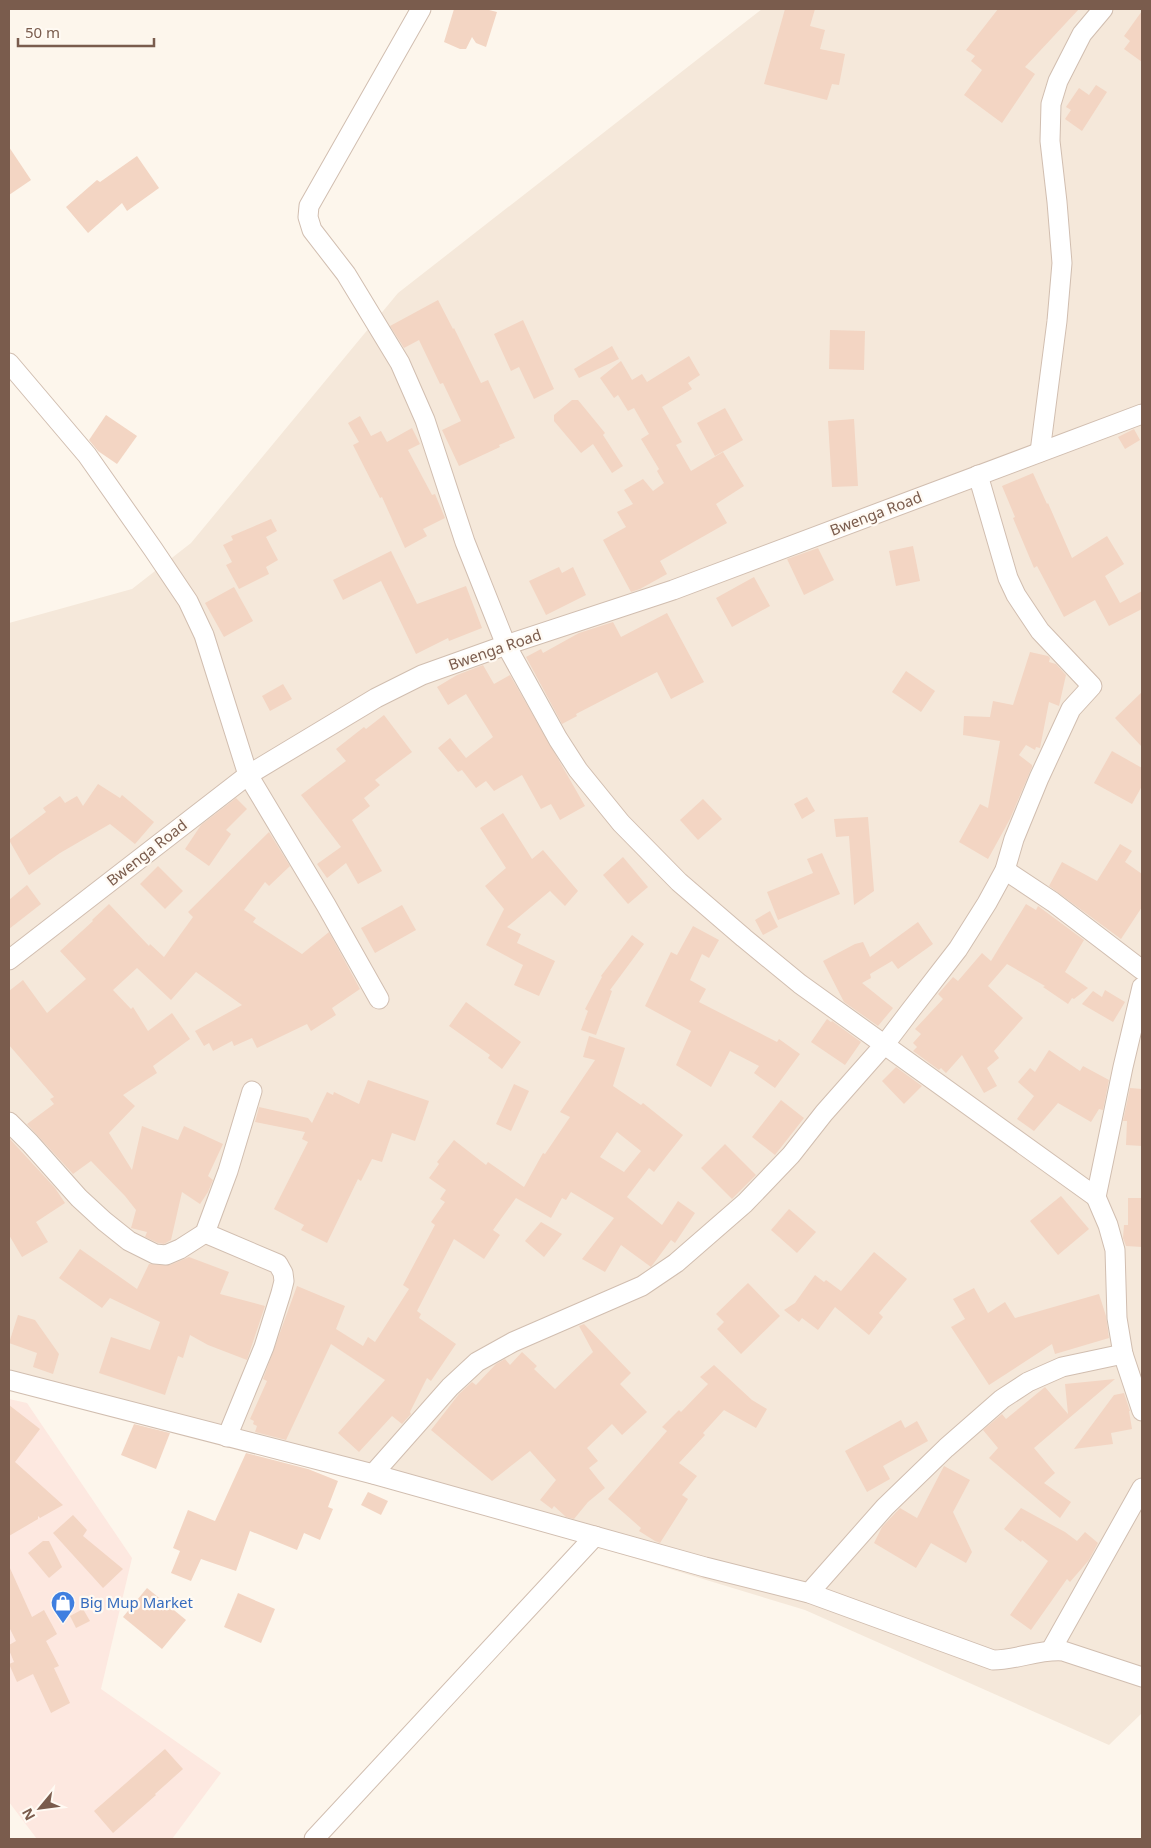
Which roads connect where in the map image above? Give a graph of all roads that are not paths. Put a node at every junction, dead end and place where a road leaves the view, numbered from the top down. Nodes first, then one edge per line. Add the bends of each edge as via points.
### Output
1 (421, 9) edge
2 (1103, 9) edge
3 (9, 363) edge
4 (1142, 415) edge
5 (1040, 452) junction
6 (978, 475) junction
7 (506, 645) junction
8 (248, 775) junction
9 (1005, 870) junction
10 (9, 960) edge
11 (1142, 970) edge
12 (1142, 988) edge
13 (379, 999) dead end
14 (885, 1044) junction
15 (252, 1091) dead end
16 (9, 1122) edge
17 (1096, 1197) junction
18 (205, 1233) junction
19 (1123, 1354) junction
20 (9, 1380) edge
21 (1142, 1411) edge
22 (226, 1437) junction
23 (373, 1474) junction
24 (1142, 1488) edge
25 (595, 1536) junction
26 (809, 1593) junction
27 (1051, 1650) junction
28 (1142, 1677) edge
29 (314, 1839) edge

1 - 7 street via 309,206 308,217 312,230 346,274 400,363 425,420 465,542
2 - 5 street via 1082,34 1058,82 1051,104 1050,141 1062,263
3 - 8 street via 87,454 188,601 204,635
4 - 5 street, Bwenga Road
5 - 6 street, Bwenga Road
6 - 7 street, Bwenga Road via 673,590
6 - 9 street via 1016,595 1040,631 1092,686 1071,709 1039,778
7 - 8 street, Bwenga Road via 422,675 376,698
7 - 14 street via 578,770 621,823 678,882 744,938 800,984
8 - 10 street, Bwenga Road
8 - 13 street
9 - 11 street
9 - 14 street via 958,949
12 - 17 street
14 - 17 street
14 - 23 street via 791,1155 744,1203 676,1263 642,1286 513,1342 478,1362 450,1387
15 - 18 street via 228,1172
16 - 18 street via 79,1198 129,1241 156,1254 166,1255 180,1250
17 - 19 street via 1115,1250 1117,1318
18 - 22 street via 278,1264 284,1281 264,1347
19 - 21 street
19 - 26 street via 1062,1367 1028,1382 1002,1399 885,1507
20 - 22 street
22 - 23 street
23 - 25 street
24 - 27 street
25 - 26 street
25 - 29 street
26 - 27 street via 993,1660 1009,1660
27 - 28 street

